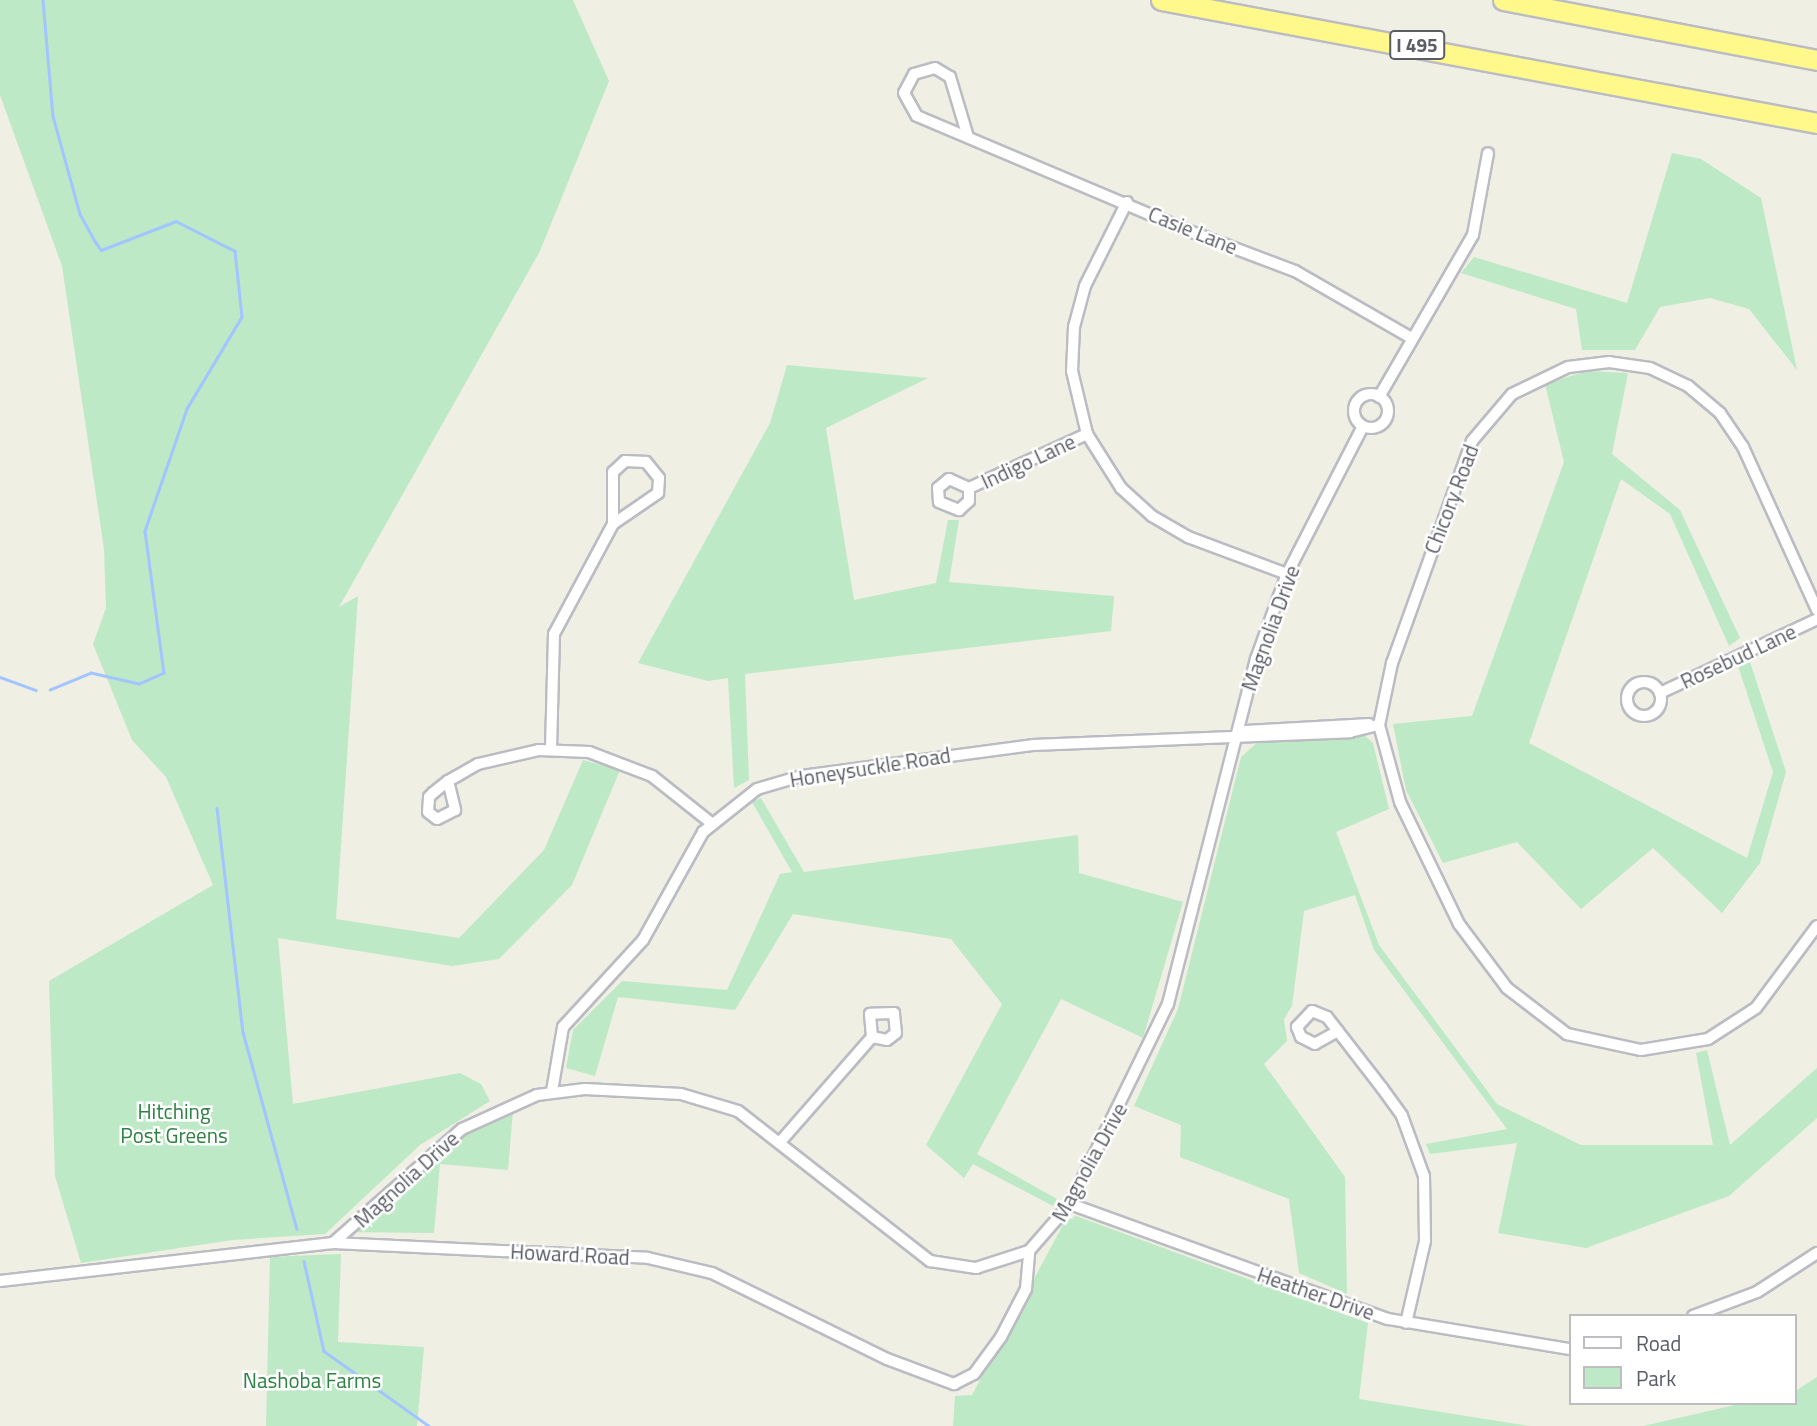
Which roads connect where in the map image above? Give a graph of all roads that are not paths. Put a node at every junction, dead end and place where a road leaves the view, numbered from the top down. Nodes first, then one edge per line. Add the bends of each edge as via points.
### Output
1 (1161, 0) edge
2 (1503, 0) edge
3 (1817, 60) edge
4 (1817, 123) edge
5 (968, 137) junction
6 (1488, 153) dead end
7 (1127, 202) junction
8 (1410, 337) junction
9 (1379, 397) junction
10 (1363, 426) junction
11 (1087, 434) junction
12 (969, 488) dead end
13 (613, 524) junction
14 (1287, 574) junction
15 (1817, 610) edge
16 (1817, 619) edge
17 (1660, 693) dead end
18 (1379, 725) junction
19 (1234, 734) junction
20 (551, 749) junction
21 (448, 782) dead end
22 (711, 824) junction
23 (1817, 926) edge
24 (1338, 1031) dead end
25 (872, 1037) dead end
26 (552, 1091) junction
27 (781, 1141) junction
28 (1070, 1204) junction
29 (333, 1242) junction
30 (1029, 1251) junction
31 (1817, 1253) edge
32 (0, 1281) edge
33 (1698, 1314) edge
34 (1406, 1323) junction
35 (1568, 1349) edge

1 - 4 highway, I 495
2 - 3 highway
5 - 5 street, Casie Lane via 912,113 904,93 914,74 935,68 950,77
5 - 7 street, Casie Lane
6 - 8 street, Magnolia Drive via 1473,235
7 - 8 street, Casie Lane via 1311,278
7 - 11 street via 1085,286 1074,327 1072,371
8 - 9 street, Magnolia Drive
9 - 10 street, Magnolia Drive via 1366,396 1356,405
9 - 10 street, Magnolia Drive via 1387,408 1385,421
10 - 14 street, Magnolia Drive
11 - 12 street, Indigo Lane
11 - 14 street via 1121,488 1152,516 1188,537
13 - 13 street via 656,497 659,478 646,462 625,461 613,472
13 - 20 street via 554,634
14 - 19 street, Magnolia Drive
15 - 18 street, Chicory Road via 1743,447 1720,413 1688,386 1650,368 1609,362 1568,366 1512,394 1472,441 1392,663
16 - 17 street, Rosebud Lane
18 - 19 street via 1348,722
18 - 23 street, Chicory Road via 1400,802 1459,924 1507,988 1567,1034 1640,1050 1708,1039 1756,1008
19 - 22 street, Honeysuckle Road via 1033,745 801,776 751,792
19 - 28 street, Magnolia Drive via 1168,1004
20 - 21 street via 491,759
20 - 22 street via 627,763 661,781
22 - 26 street, Honeysuckle Road via 643,940 563,1027
24 - 34 street via 1402,1116 1424,1176 1425,1241
25 - 27 street
26 - 27 street, Magnolia Drive via 699,1097 738,1111
26 - 29 street, Magnolia Drive via 502,1107 446,1140
27 - 30 street, Magnolia Drive via 892,1237 930,1261 976,1268
28 - 30 street, Magnolia Drive
28 - 34 street, Heather Drive
29 - 30 street, Howard Road via 685,1264 954,1384 974,1374 1001,1338 1026,1289
29 - 32 street, Howard Road
31 - 33 street via 1757,1292
34 - 35 street, Heather Drive

